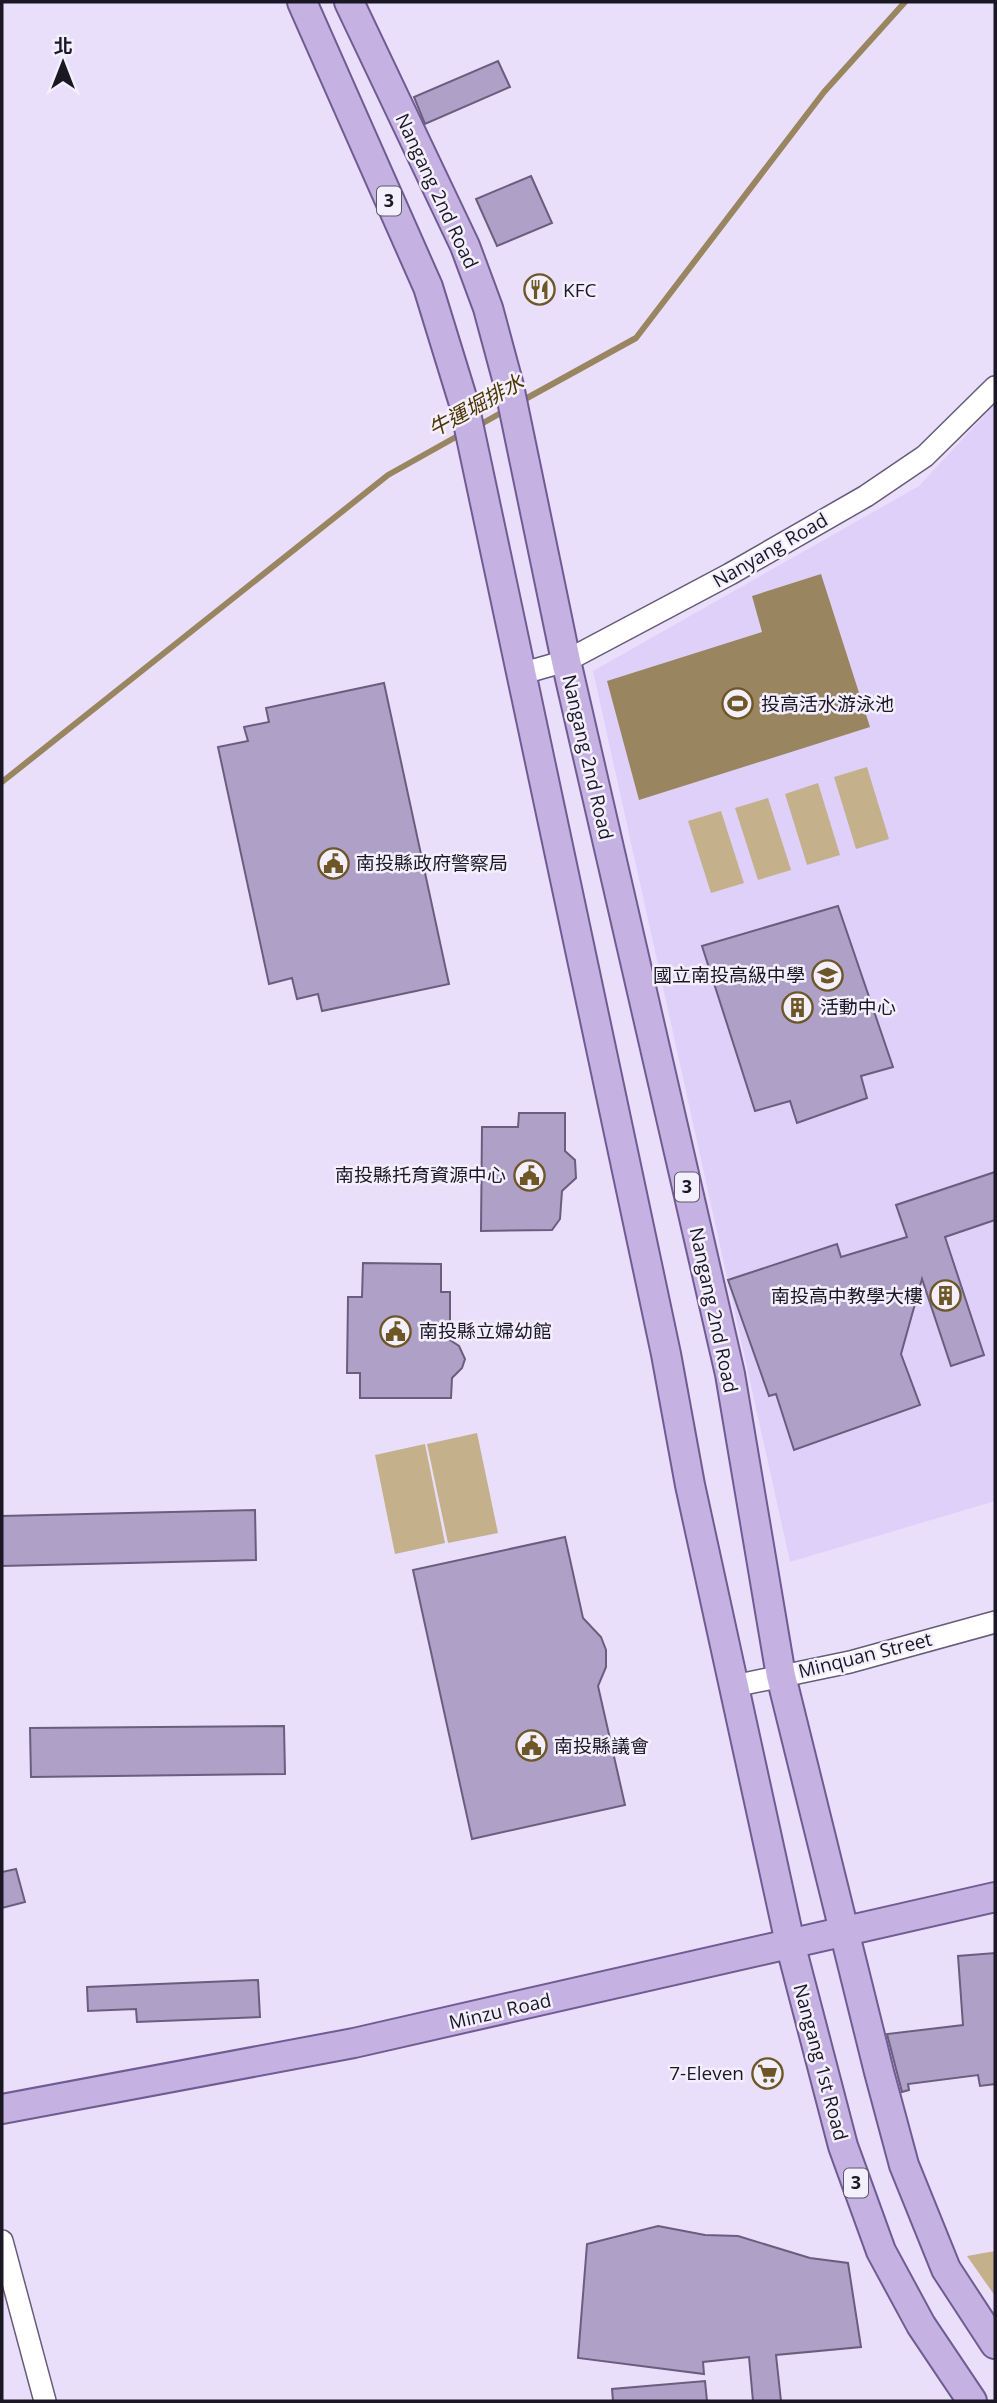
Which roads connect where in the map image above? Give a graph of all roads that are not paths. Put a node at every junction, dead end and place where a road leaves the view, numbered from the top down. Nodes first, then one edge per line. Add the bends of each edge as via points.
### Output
1 (302, 2) edge
2 (349, 2) edge
3 (995, 387) edge
4 (566, 661) junction
5 (520, 674) junction
6 (995, 1622) edge
7 (781, 1676) junction
8 (734, 1686) junction
9 (995, 1898) edge
10 (845, 1933) junction
11 (790, 1944) junction
12 (2, 2109) edge
13 (2, 2241) edge
14 (995, 2344) edge
15 (45, 2401) edge
16 (972, 2401) edge

1 - 5 main road, 3 via 429,287 464,404
2 - 4 main road, Nangang 2nd Road / 3 via 465,246 488,308 509,386
3 - 4 street, Nanyang Road via 925,456 866,496
4 - 5 street, Nanyang Road
4 - 7 main road, Nangang 2nd Road / 3 via 730,1374
5 - 8 main road, 3
6 - 7 street, Minquan Street
7 - 8 street, Minquan Street
7 - 10 main road, Nangang 2nd Road / 3
8 - 11 main road, 3
9 - 10 main road, Minzu Road
10 - 11 main road, Minzu Road
10 - 14 main road, 3 via 904,2165 946,2269
11 - 12 main road, Minzu Road via 354,2043
11 - 16 main road, Nangang 1st Road / 3 via 843,2146 881,2251 921,2325
13 - 15 street

